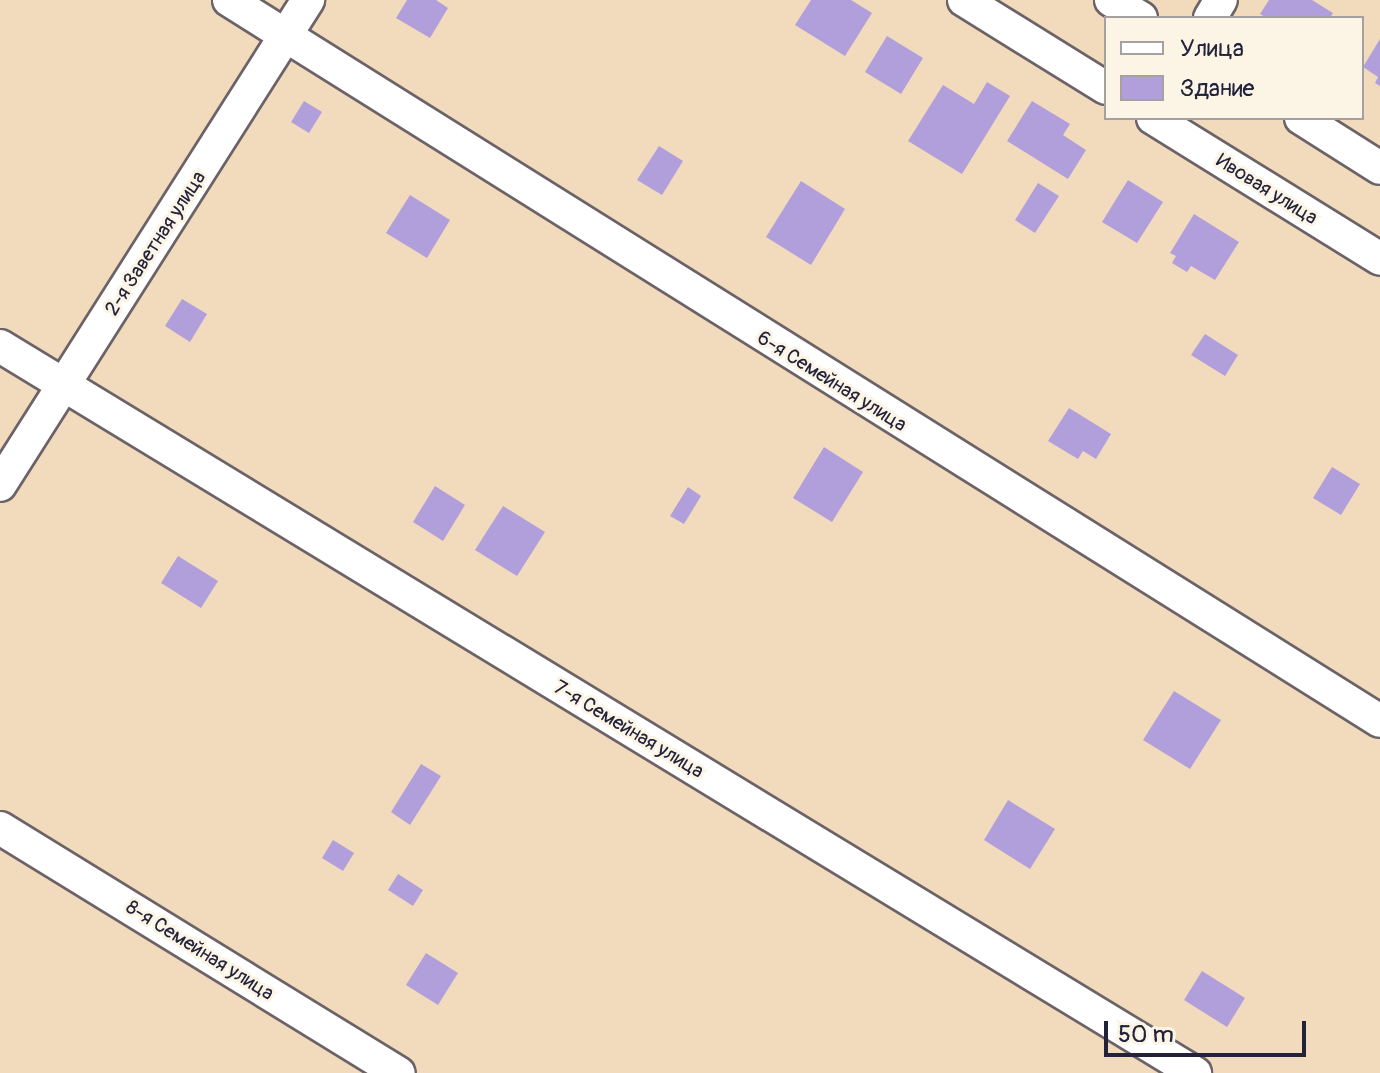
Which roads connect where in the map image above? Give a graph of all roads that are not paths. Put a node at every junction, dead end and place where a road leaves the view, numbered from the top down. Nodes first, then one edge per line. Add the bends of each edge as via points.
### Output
1 (229, 0) edge
2 (308, 0) edge
3 (964, 0) edge
4 (1111, 0) edge
5 (1138, 16) edge
6 (286, 37) junction
7 (1104, 87) edge
8 (1156, 120) edge
9 (1304, 120) edge
10 (1380, 168) edge
11 (1380, 259) edge
12 (0, 346) edge
13 (64, 385) junction
14 (0, 485) edge
15 (1380, 721) edge
16 (0, 828) edge
17 (399, 1073) edge
18 (1195, 1073) edge

1 - 6 street, 6-я Семейная улица
2 - 6 street, 2-я Заветная улица
3 - 7 street
4 - 5 street
6 - 13 street, 2-я Заветная улица
6 - 15 street, 6-я Семейная улица
8 - 11 street, Ивовая улица
9 - 10 street
12 - 13 street, 7-я Семейная улица
13 - 14 street, 2-я Заветная улица
13 - 18 street, 7-я Семейная улица
16 - 17 street, 8-я Семейная улица

